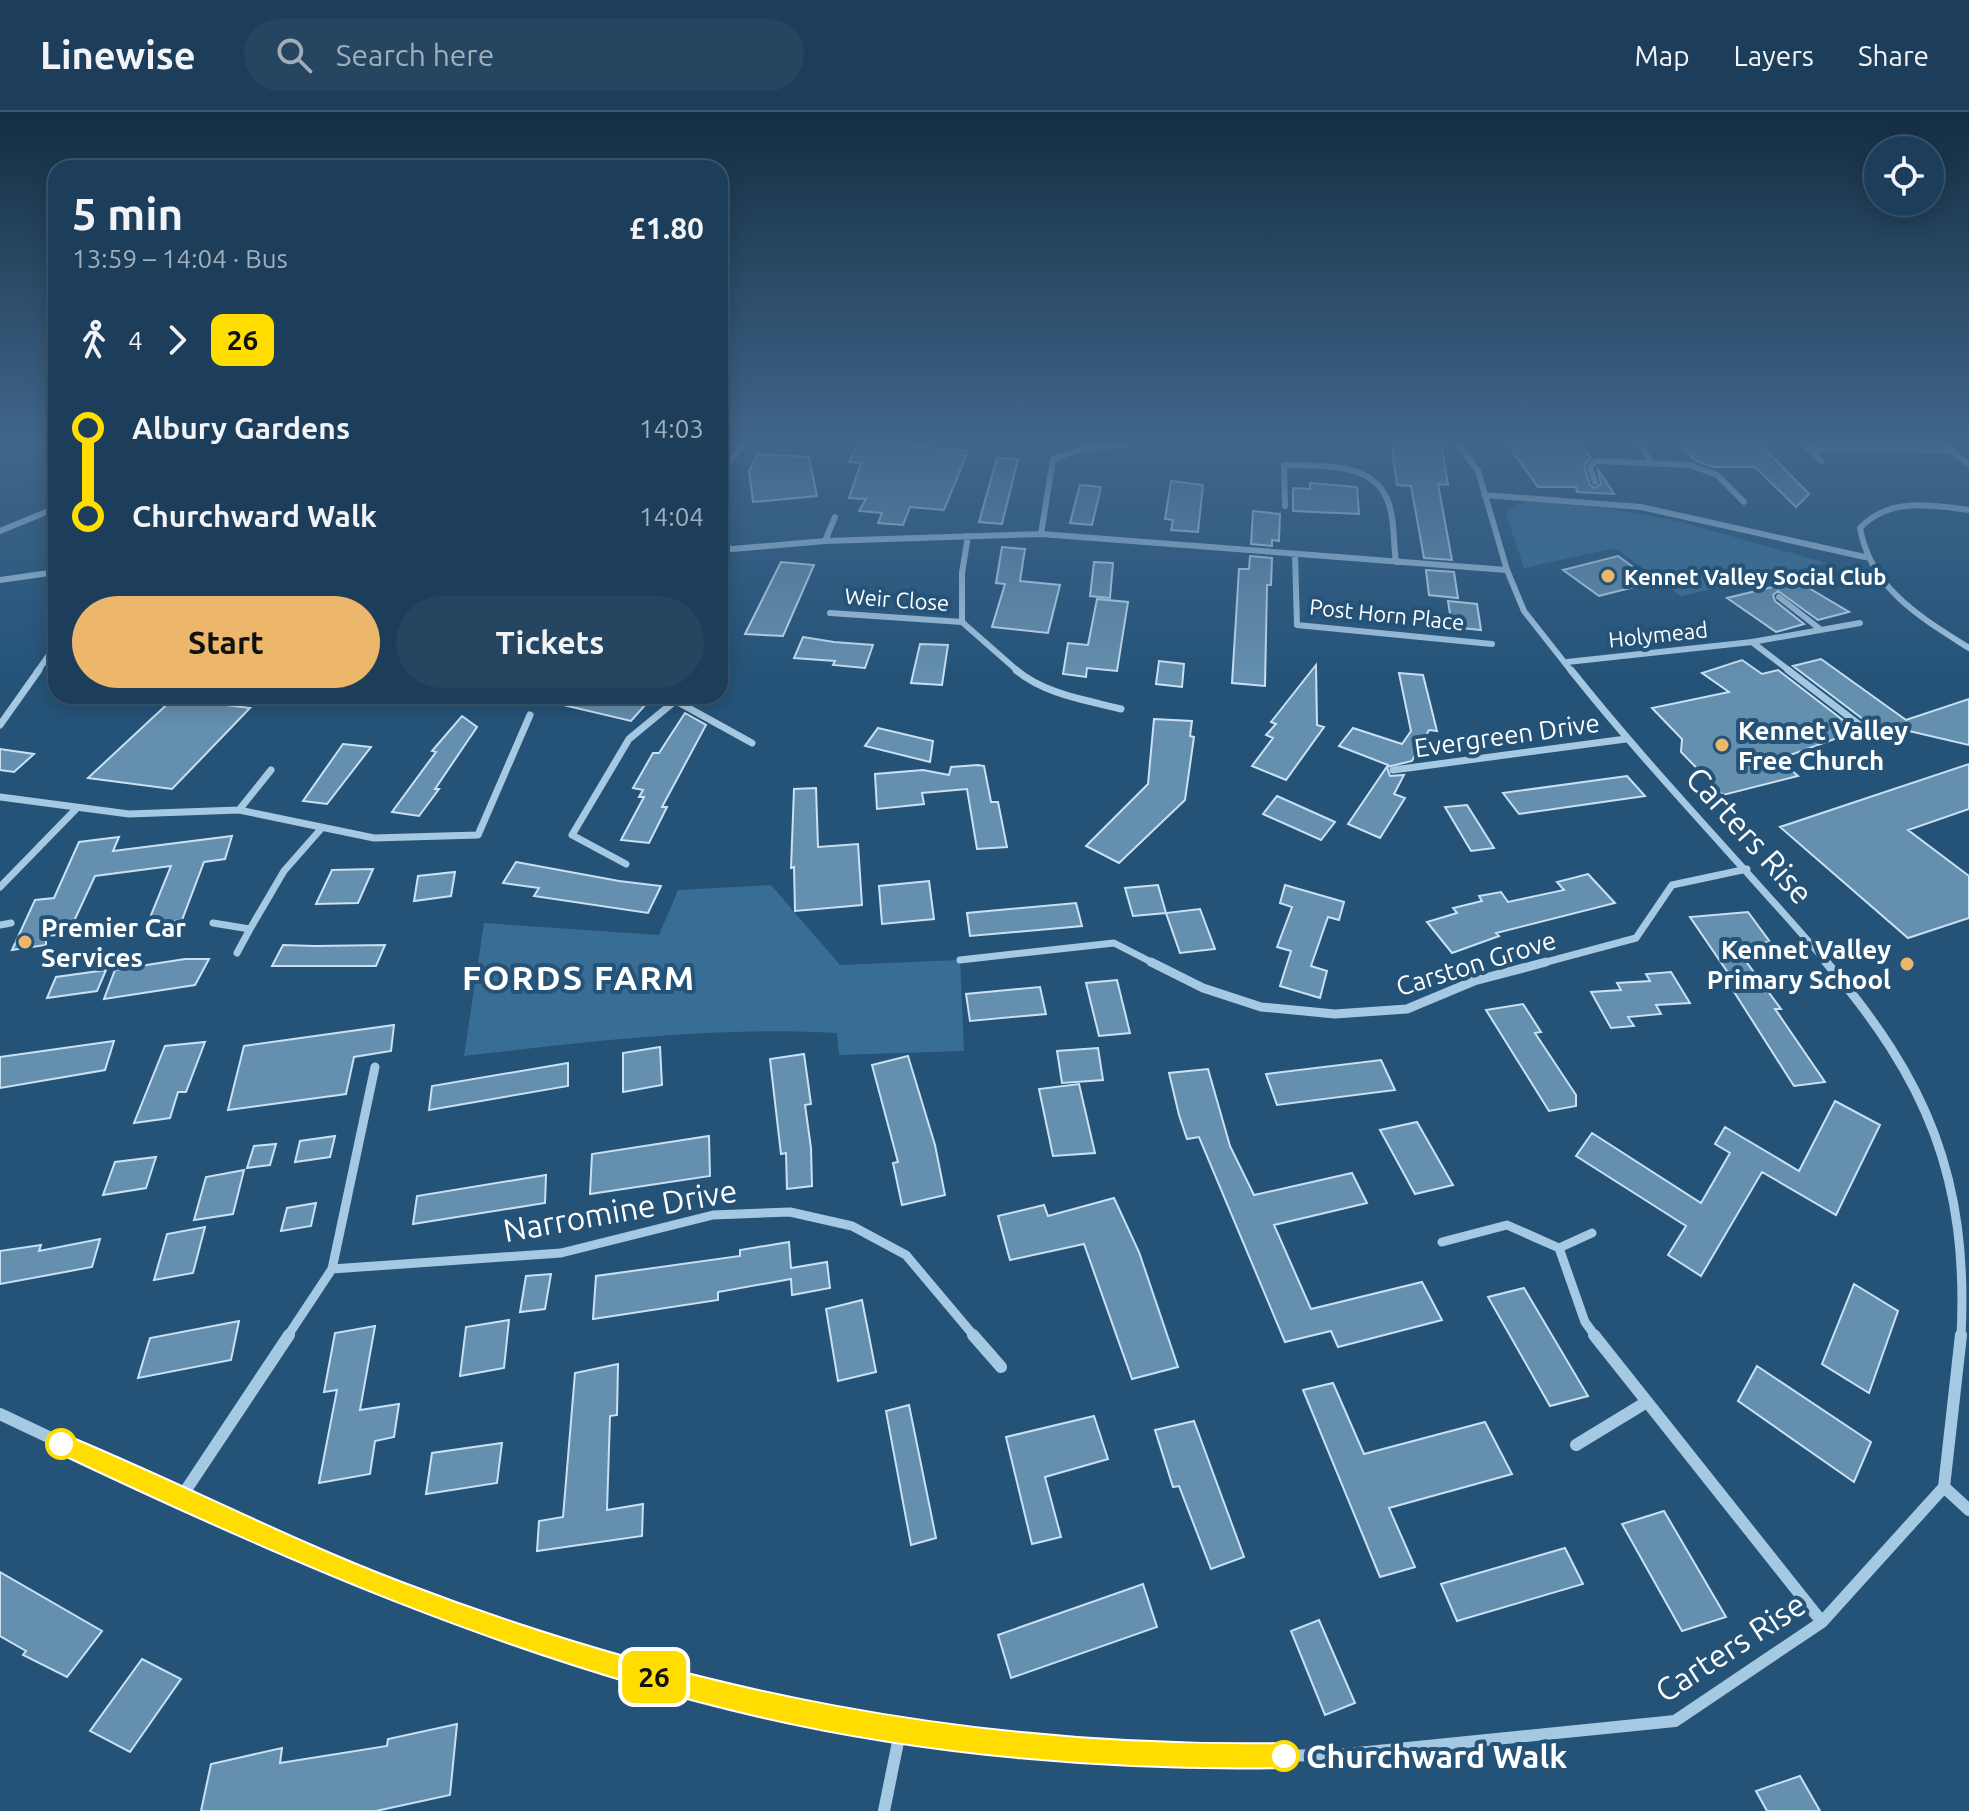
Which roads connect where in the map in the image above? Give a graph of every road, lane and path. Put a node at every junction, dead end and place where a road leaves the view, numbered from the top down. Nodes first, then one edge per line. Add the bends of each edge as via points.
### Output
1 (24, 521) edge
2 (833, 521) edge
3 (1043, 521) edge
4 (1390, 521) edge
5 (1492, 521) edge
6 (1703, 521) edge
7 (1864, 521) edge
8 (0, 531) edge
9 (1041, 534) junction
10 (968, 536) junction
11 (825, 541) junction
12 (728, 548) edge
13 (1295, 554) junction
14 (1865, 557) junction
15 (1396, 562) junction
16 (1507, 570) junction
17 (47, 571) edge
18 (0, 580) edge
19 (1779, 597) dead end
20 (830, 613) dead end
21 (962, 622) junction
22 (1860, 623) dead end
23 (1820, 629) junction
24 (1752, 642) junction
25 (1492, 644) dead end
26 (1969, 648) edge
27 (48, 656) edge
28 (1567, 662) junction
29 (671, 704) edge
30 (680, 704) edge
31 (1121, 709) dead end
32 (4, 715) edge
33 (530, 715) dead end
34 (0, 725) edge
35 (1626, 739) junction
36 (1878, 739) dead end
37 (752, 743) dead end
38 (271, 770) dead end
39 (1393, 770) dead end
40 (0, 797) edge
41 (76, 809) junction
42 (239, 810) junction
43 (320, 830) junction
44 (626, 864) dead end
45 (1747, 869) junction
46 (0, 887) edge
47 (11, 923) dead end
48 (213, 923) dead end
49 (0, 925) edge
50 (250, 929) junction
51 (237, 953) dead end
52 (960, 960) dead end
53 (375, 1067) dead end
54 (1592, 1233) dead end
55 (1442, 1242) dead end
56 (1559, 1248) junction
57 (332, 1269) junction
58 (1001, 1367) dead end
59 (1645, 1403) junction
60 (0, 1414) edge
61 (1576, 1445) dead end
62 (1944, 1487) junction
63 (180, 1499) junction
64 (1969, 1510) edge
65 (1822, 1622) junction
66 (900, 1732) junction
67 (884, 1811) edge

1 - 8 street
2 - 11 street
3 - 9 street
4 - 15 street
5 - 16 street, Carters Rise
6 - 14 street
7 - 14 street via 1860,528
9 - 10 street
9 - 13 street
10 - 11 street
10 - 21 street
11 - 12 street
13 - 15 street
13 - 25 street, Post Horn Place via 1297,625
14 - 26 street via 1871,571 1897,597
15 - 16 street
16 - 28 street, Carters Rise via 1524,611
17 - 18 street
19 - 23 street
20 - 21 street, Weir Close
21 - 31 street via 1027,679
22 - 23 street, Holymead
23 - 24 street, Holymead
24 - 28 street, Holymead
24 - 36 street
27 - 32 street
28 - 35 street, Carters Rise
29 - 44 street via 629,739 572,835
30 - 37 street
32 - 34 street
33 - 43 street via 478,835 374,838
35 - 39 street, Evergreen Drive
35 - 45 street, Carters Rise
38 - 42 street
40 - 41 street
41 - 42 street via 129,814
41 - 46 street
42 - 43 street
43 - 50 street via 284,871
45 - 52 street, Carston Grove via 1672,885 1636,938 1474,981 1407,1009 1335,1014 1261,1007 1203,988 1114,943
45 - 62 street, Carters Rise via 1863,1005 1933,1116 1957,1196 1966,1287
47 - 49 street
48 - 50 street
50 - 51 street
53 - 57 street
54 - 56 street
55 - 56 street via 1507,1225
56 - 59 street via 1585,1322
57 - 58 street, Narromine Drive via 561,1253 713,1215 790,1212 852,1226 906,1255
57 - 63 street
59 - 61 street
59 - 65 street
60 - 63 street, Carters Rise
62 - 64 street
62 - 65 street, Carters Rise
63 - 66 street, Carters Rise via 396,1592 509,1634 759,1705
65 - 66 street, Carters Rise via 1675,1721 1444,1747 1279,1756 1176,1757
66 - 67 street

